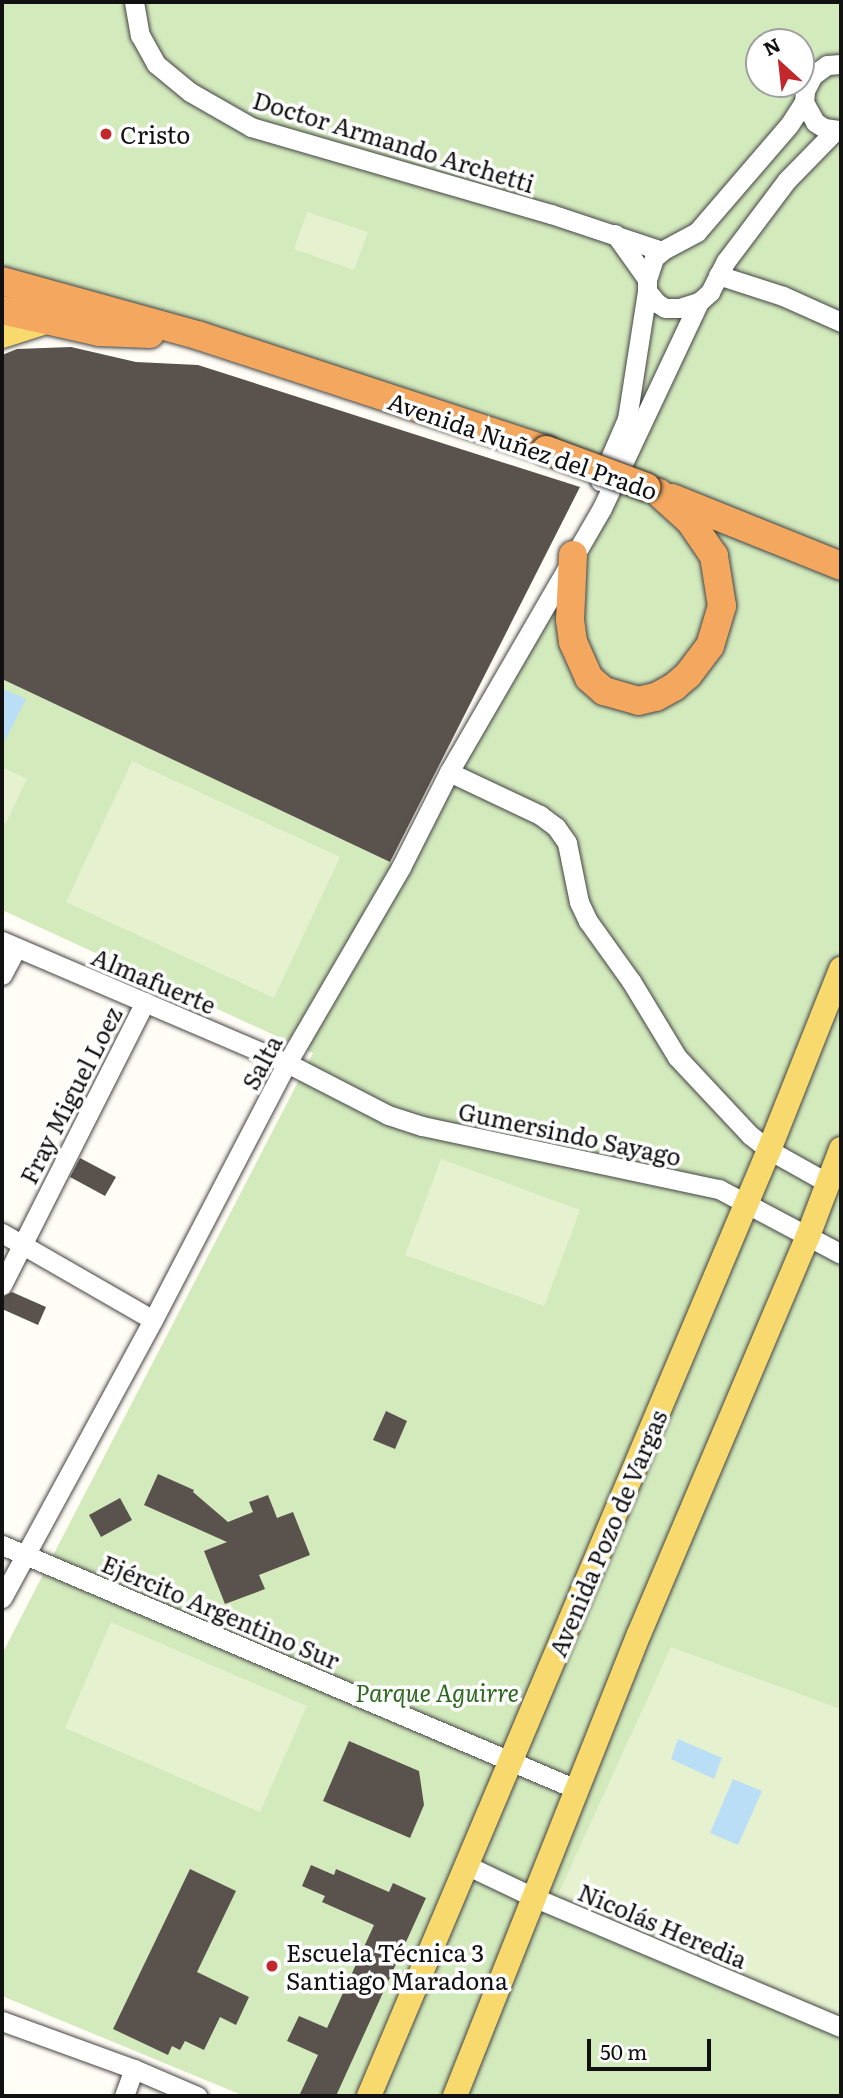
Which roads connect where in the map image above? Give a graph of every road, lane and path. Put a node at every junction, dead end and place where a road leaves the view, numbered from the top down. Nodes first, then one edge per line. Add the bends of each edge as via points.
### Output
1 (134, 2) edge
2 (841, 64) edge
3 (804, 102) junction
4 (838, 131) edge
5 (614, 233) junction
6 (662, 250) junction
7 (722, 268) junction
8 (2, 281) edge
9 (647, 285) junction
10 (699, 302) junction
11 (2, 310) edge
12 (49, 321) junction
13 (841, 322) edge
14 (2, 336) edge
15 (200, 337) junction
16 (652, 490) junction
17 (573, 555) junction
18 (841, 566) edge
19 (449, 772) junction
20 (9, 945) edge
21 (841, 969) edge
22 (2, 975) edge
23 (145, 1002) junction
24 (287, 1063) junction
25 (841, 1149) edge
26 (769, 1150) junction
27 (828, 1183) junction
28 (747, 1202) junction
29 (2, 1233) edge
30 (808, 1236) junction
31 (23, 1243) junction
32 (841, 1254) edge
33 (2, 1284) edge
34 (153, 1321) junction
35 (2, 1545) edge
36 (26, 1555) junction
37 (2, 1598) edge
38 (511, 1761) junction
39 (576, 1789) junction
40 (466, 1865) junction
41 (533, 1897) junction
42 (2, 2021) edge
43 (841, 2028) edge
44 (134, 2069) junction
45 (124, 2096) edge
46 (197, 2096) edge
47 (369, 2096) edge
48 (454, 2096) edge

1 - 5 street, Doctor Armando Archetti via 140,35 156,64 190,92 251,127
2 - 3 street via 827,65 813,75
3 - 4 street via 814,121
3 - 6 street via 706,222 683,241
4 - 7 street via 802,161
5 - 6 street, Doctor Armando Archetti
5 - 9 street via 637,261
6 - 9 street via 651,264
7 - 10 street via 710,292
7 - 13 street
8 - 15 highway, Avenida Nuñez del Prado
9 - 10 street via 665,308
9 - 17 street via 626,419
10 - 17 street via 602,508
11 - 12 highway, Avenida Nuñez del Prado
12 - 14 main road
12 - 15 highway, Avenida Nuñez del Prado via 99,332
15 - 16 highway, Avenida Nuñez del Prado, bridge via 546,450
16 - 17 highway via 690,522 714,556 722,606 710,646 688,676 656,697 638,701 604,691 589,678 573,642 570,620
16 - 18 highway, Avenida Nuñez del Prado
17 - 19 street, Salta
19 - 24 street, Salta via 401,867
19 - 26 street via 555,827 567,843 579,902 588,921 620,963 665,1040 711,1098
20 - 22 street
20 - 23 street, Almafuerte
21 - 26 main road, Avenida Pozo de Vargas
23 - 24 street, Almafuerte
23 - 31 street, Fray Miguel Loez
24 - 28 street, Gumersindo Sayago via 362,1103 422,1126 719,1189
24 - 34 street, Salta
25 - 27 main road
26 - 27 street
26 - 28 main road, Avenida Pozo de Vargas
27 - 30 main road
28 - 30 street, Gumersindo Sayago
28 - 38 main road, Avenida Pozo de Vargas
29 - 31 street
30 - 32 street, Gumersindo Sayago
30 - 39 main road
31 - 33 street, Fray Miguel Loez
31 - 34 street
34 - 36 street, Salta
35 - 36 street, Ejército Argentino Sur
36 - 37 street, Salta
36 - 38 street, Ejército Argentino Sur
38 - 39 street, Ejército Argentino Sur
38 - 40 main road, Avenida Pozo de Vargas
39 - 41 main road
40 - 41 street, Nicolás Heredia
40 - 47 main road, Avenida Pozo de Vargas
41 - 43 street, Nicolás Heredia
41 - 48 main road
42 - 44 street
44 - 45 street
44 - 46 street

